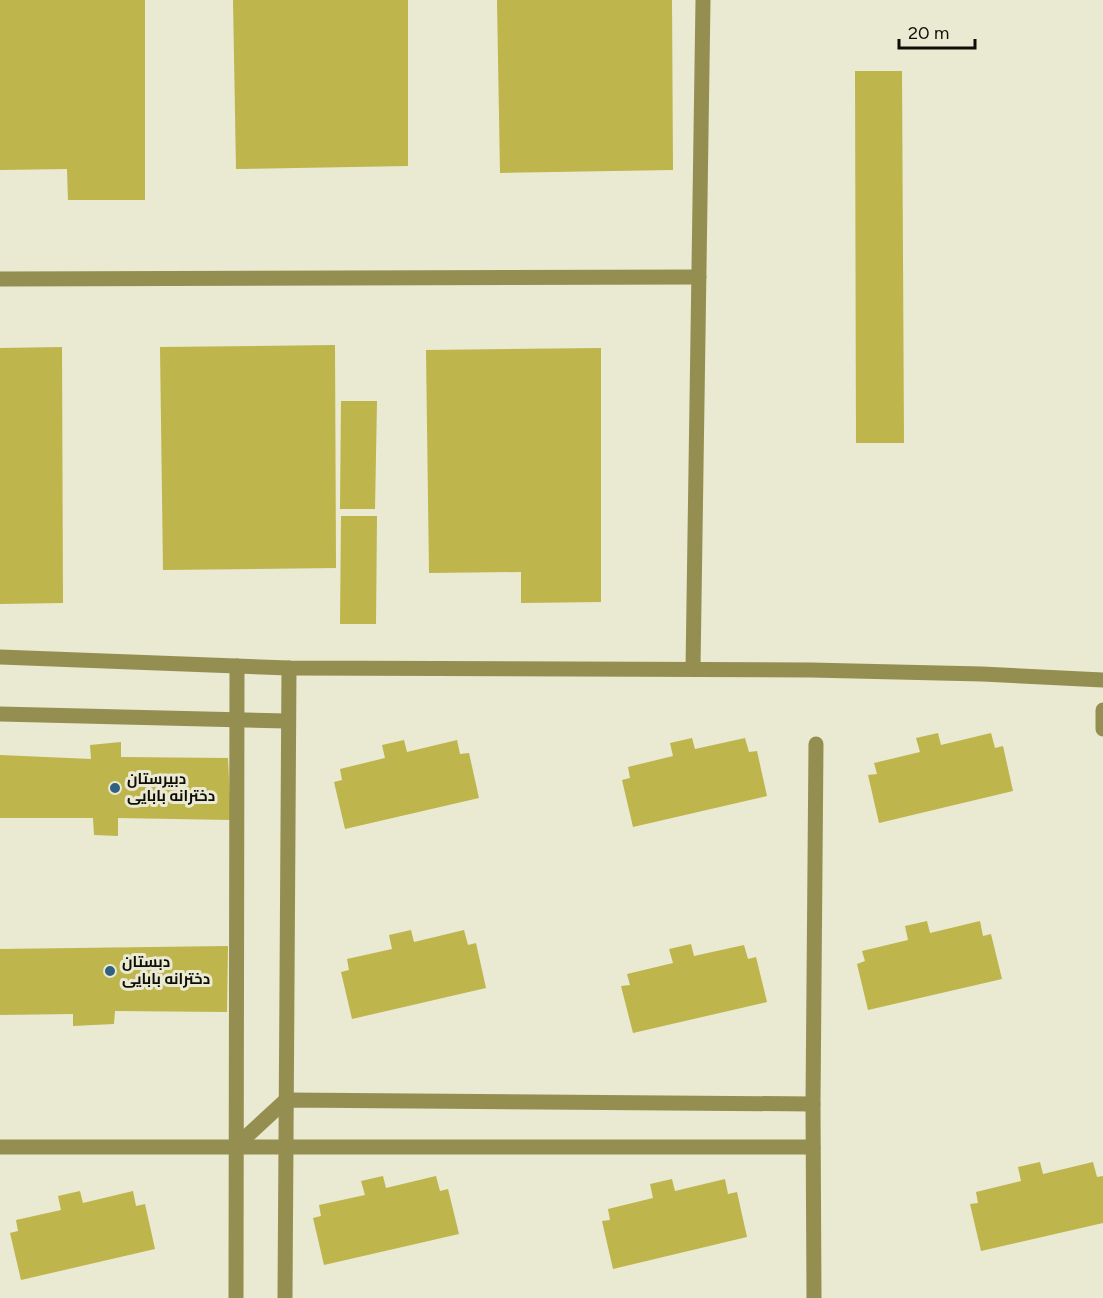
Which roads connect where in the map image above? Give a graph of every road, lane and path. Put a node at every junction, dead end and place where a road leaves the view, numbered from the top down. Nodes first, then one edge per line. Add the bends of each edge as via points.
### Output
1 (703, 0) edge
2 (699, 277) junction
3 (0, 279) edge
4 (0, 657) edge
5 (237, 666) junction
6 (289, 668) junction
7 (693, 669) junction
8 (1103, 680) edge
9 (1103, 711) edge
10 (0, 714) edge
11 (237, 719) junction
12 (287, 721) junction
13 (1103, 729) edge
14 (816, 744) dead end
15 (286, 1100) junction
16 (813, 1104) junction
17 (236, 1146) junction
18 (0, 1147) edge
19 (286, 1147) junction
20 (813, 1148) junction
21 (236, 1298) edge
22 (285, 1298) edge
23 (814, 1298) edge

1 - 2 street
2 - 3 street
2 - 7 street
4 - 5 street
5 - 6 street
5 - 11 street
6 - 7 street
6 - 12 street
7 - 8 street via 959,673
9 - 13 street
10 - 11 street
11 - 12 street
11 - 17 street
12 - 15 street
14 - 16 street
15 - 16 street
15 - 17 street
15 - 19 street
16 - 20 street
17 - 18 street
17 - 19 street
17 - 21 street
19 - 20 street
19 - 22 street
20 - 23 street

